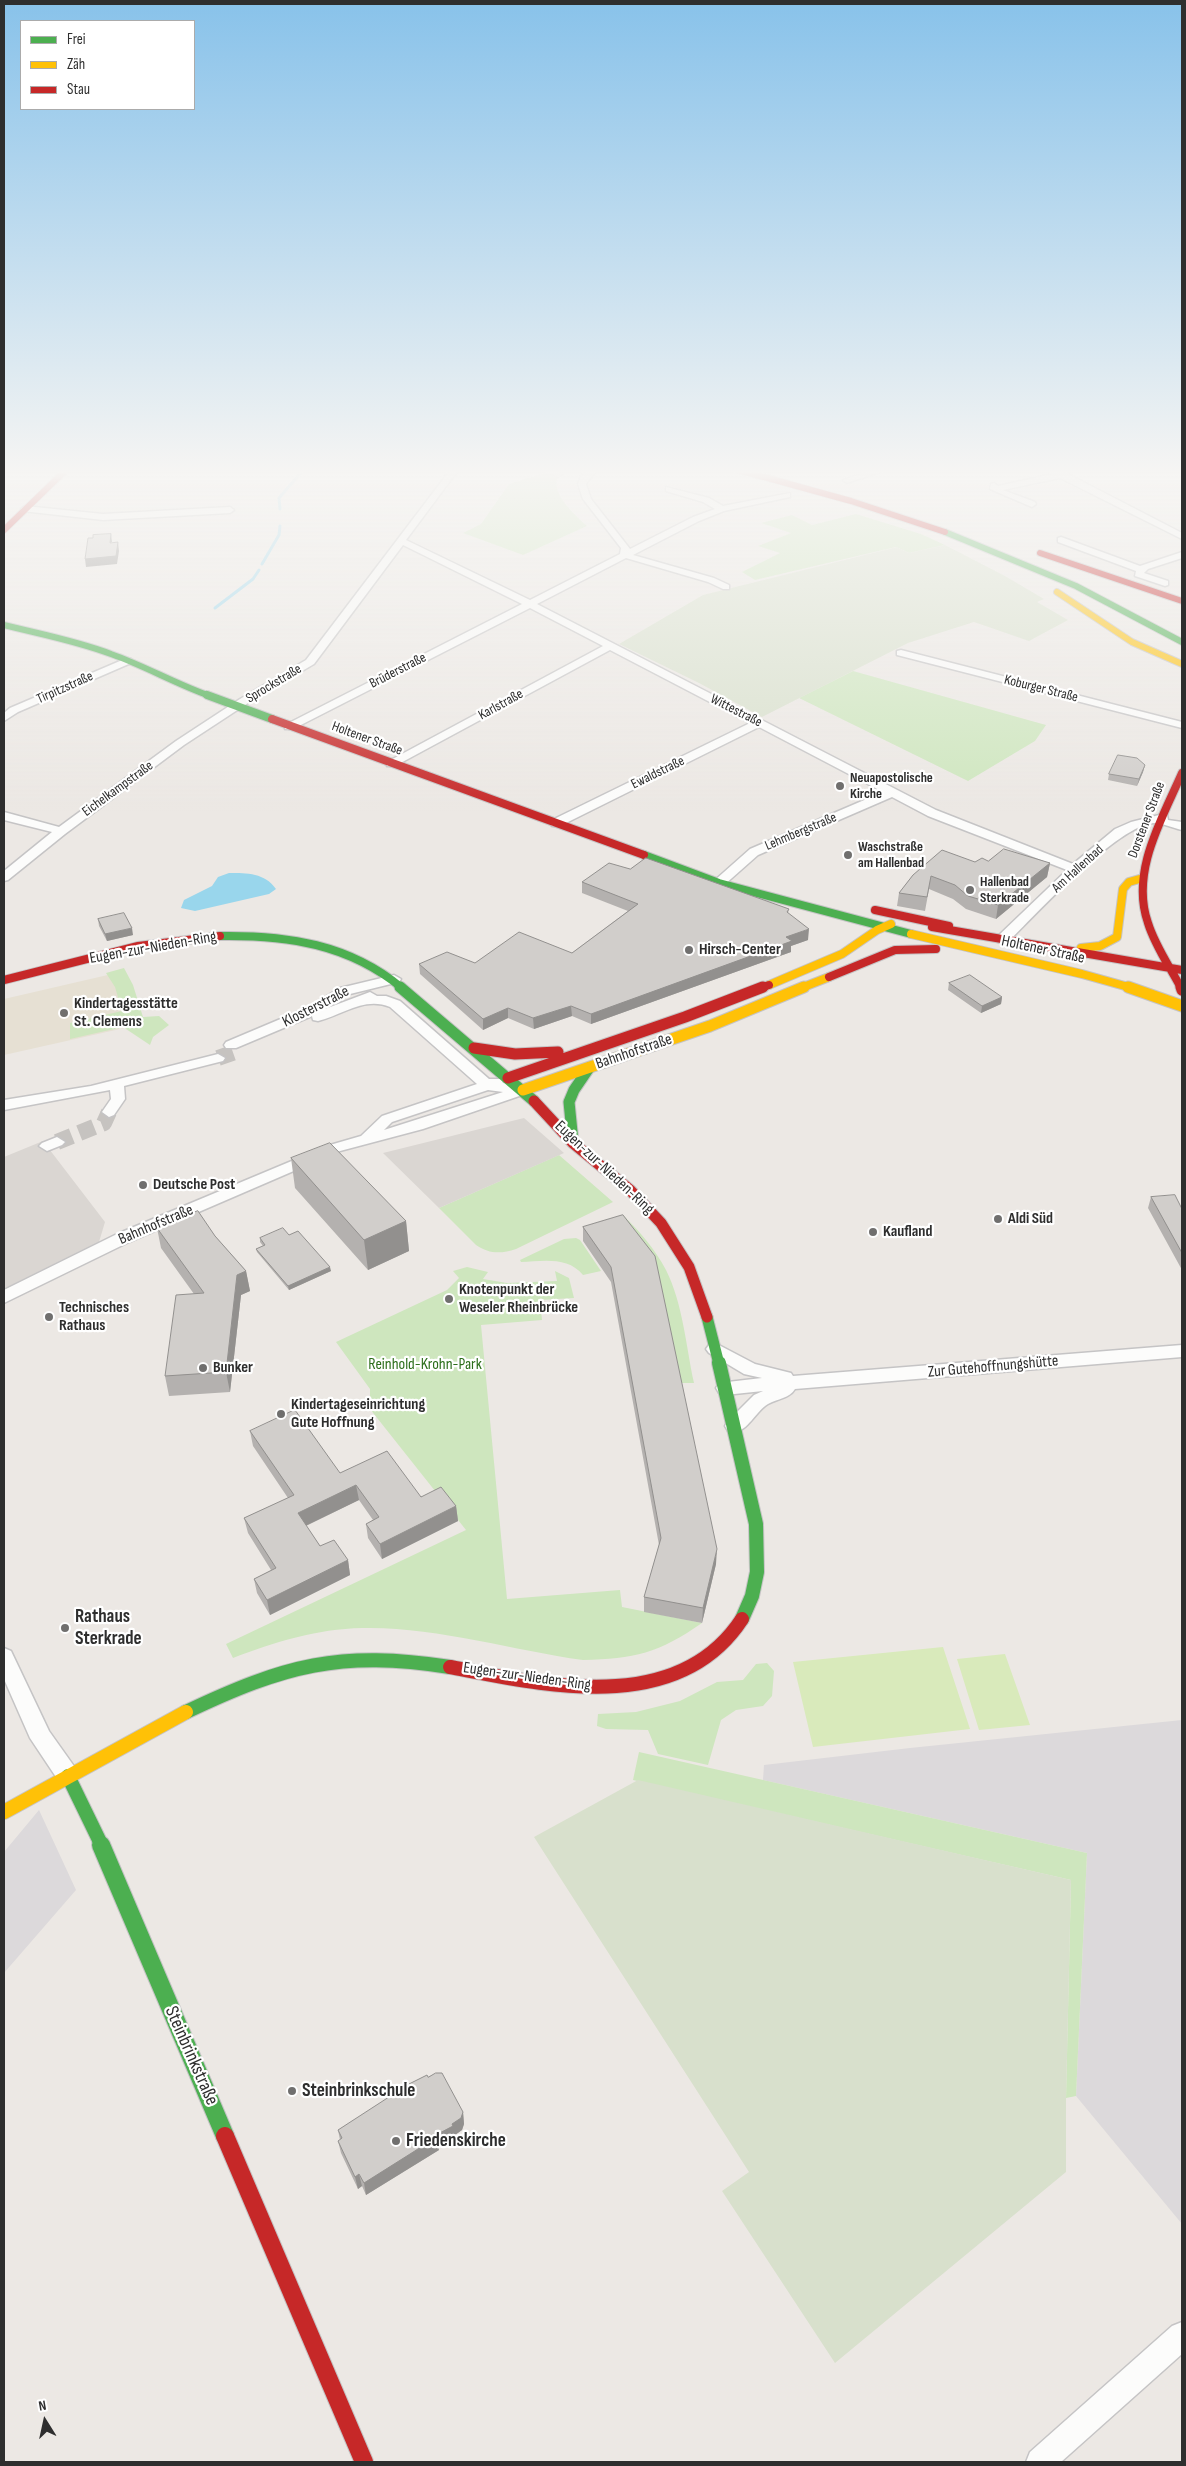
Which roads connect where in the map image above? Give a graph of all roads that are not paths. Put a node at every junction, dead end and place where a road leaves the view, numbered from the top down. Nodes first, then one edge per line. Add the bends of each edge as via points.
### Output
1 (369, 584) edge
2 (489, 584) edge
3 (568, 584) edge
4 (720, 584) edge
5 (1044, 584) edge
6 (1071, 584) edge
7 (1091, 584) edge
8 (1132, 584) edge
9 (726, 587) dead end
10 (1182, 601) edge
11 (529, 604) junction
12 (4, 625) edge
13 (1182, 630) edge
14 (1182, 642) edge
15 (610, 646) junction
16 (900, 653) dead end
17 (127, 661) junction
18 (1182, 664) edge
19 (237, 707) junction
20 (9, 709) edge
21 (4, 718) edge
22 (759, 723) junction
23 (1182, 725) edge
24 (289, 726) junction
25 (391, 764) junction
26 (1182, 773) edge
27 (892, 793) junction
28 (4, 816) edge
29 (1162, 820) junction
30 (556, 823) junction
31 (1182, 826) edge
32 (61, 830) junction
33 (1075, 869) junction
34 (4, 877) edge
35 (1142, 878) junction
36 (719, 883) junction
37 (863, 908) junction
38 (819, 911) junction
39 (836, 926) dead end
40 (889, 927) junction
41 (973, 933) junction
42 (843, 938) dead end
43 (1003, 938) junction
44 (1065, 949) junction
45 (895, 950) junction
46 (974, 951) junction
47 (842, 954) junction
48 (1169, 968) junction
49 (1182, 970) edge
50 (1159, 978) dead end
51 (394, 979) junction
52 (4, 980) edge
53 (1105, 980) junction
54 (1141, 980) dead end
55 (1182, 990) edge
56 (367, 1000) junction
57 (1182, 1006) edge
58 (234, 1048) joint
59 (474, 1048) junction
60 (594, 1048) junction
61 (215, 1055) tunnel mouth
62 (588, 1068) junction
63 (169, 1070) joint
64 (508, 1078) junction
65 (117, 1084) junction
66 (487, 1085) junction
67 (523, 1090) junction
68 (4, 1105) edge
69 (110, 1112) tunnel mouth
70 (366, 1138) junction
71 (573, 1142) junction
72 (4, 1297) edge
73 (716, 1349) junction
74 (1182, 1351) edge
75 (804, 1383) junction
76 (725, 1388) junction
77 (734, 1426) junction
78 (4, 1657) edge
79 (68, 1776) junction
80 (4, 1812) edge
81 (1182, 2336) edge
82 (364, 2462) edge
83 (1040, 2462) edge

1 - 19 street, Sprockstraße via 310,662
2 - 11 street, Wittestraße
3 - 11 street, Brüderstraße
4 - 9 street
5 - 18 main road via 1126,642
6 - 14 main road
7 - 13 main road
8 - 10 main road
11 - 15 street, Wittestraße
11 - 24 street, Brüderstraße
12 - 17 main road, Holtener Straße via 87,646
15 - 22 street, Wittestraße
15 - 25 street, Karlstraße
16 - 23 street, Koburger Straße
17 - 19 main road, Holtener Straße
17 - 20 street, Tirpitzstraße
19 - 24 main road, Holtener Straße
19 - 32 street, Eichelkampstraße via 152,763
20 - 21 street, Tirpitzstraße
22 - 27 street, Wittestraße
22 - 30 street, Ewaldstraße
24 - 25 main road, Holtener Straße
25 - 30 main road, Holtener Straße
26 - 29 main road, Dorstener Straße
27 - 33 street, Wittestraße via 950,821
27 - 36 street, Lehmbergstraße via 754,852
28 - 32 street
29 - 31 street
29 - 33 street, Am Hallenbad via 1126,827
29 - 35 main road, Dorstener Straße
30 - 36 main road, Holtener Straße
32 - 34 street, Eichelkampstraße
33 - 43 street, Am Hallenbad
35 - 44 main road via 1122,889 1117,937 1100,946
35 - 48 main road, Dorstener Straße via 1147,922
36 - 37 main road, Holtener Straße
36 - 38 main road, Holtener Straße
37 - 40 main road, Holtener Straße
37 - 41 main road, Holtener Straße via 932,921
38 - 39 main road
38 - 40 main road, Holtener Straße
40 - 41 main road, Holtener Straße via 917,924
40 - 45 main road
40 - 46 main road, Holtener Straße
40 - 47 main road, Bahnhofstraße
41 - 43 main road, Holtener Straße
42 - 47 main road
43 - 44 main road, Holtener Straße
44 - 48 main road, Holtener Straße
45 - 46 main road, Bahnhofstraße
45 - 62 main road, Bahnhofstraße via 710,1026
46 - 53 main road, Holtener Straße
47 - 60 main road, Bahnhofstraße via 788,978
48 - 49 main road, Holtener Straße
48 - 50 main road
48 - 55 main road, Dorstener Straße
51 - 52 main road, Eugen-zur-Nieden-Ring via 376,966 335,947 296,938 250,934 178,941
51 - 56 street, Klosterstraße
51 - 58 street, Klosterstraße via 345,991 314,1010
51 - 59 main road, Eugen-zur-Nieden-Ring
53 - 54 main road
53 - 57 main road, Holtener Straße
56 - 58 street, Klosterstraße
56 - 66 street via 395,1004
59 - 60 main road via 534,1055
59 - 64 main road, Eugen-zur-Nieden-Ring
60 - 64 main road, Bahnhofstraße
61 - 63 street
62 - 67 main road, Bahnhofstraße
62 - 71 main road via 570,1100 568,1113 574,1129
63 - 65 street
64 - 66 street, Bahnhofstraße
64 - 67 main road, Eugen-zur-Nieden-Ring
65 - 68 street
65 - 69 street via 118,1099
66 - 67 street
66 - 70 street, Bahnhofstraße via 387,1119
67 - 70 street, Bahnhofstraße via 418,1126
67 - 71 main road, Eugen-zur-Nieden-Ring
70 - 72 street, Bahnhofstraße via 335,1148 123,1238
71 - 73 main road, Eugen-zur-Nieden-Ring via 640,1199 662,1224 696,1282
73 - 75 street, Zur Gutehoffnungshütte via 750,1369
73 - 76 main road, Eugen-zur-Nieden-Ring
74 - 75 street, Zur Gutehoffnungshütte
75 - 76 street, Zur Gutehoffnungshütte
75 - 77 street, Zur Gutehoffnungshütte via 760,1400
76 - 77 main road, Eugen-zur-Nieden-Ring
77 - 79 main road, Eugen-zur-Nieden-Ring via 757,1531 756,1585 746,1612 730,1636 692,1667 654,1682 594,1688 559,1686 389,1657 317,1661 261,1676 220,1694
78 - 79 street, Steinbrinkstraße via 41,1738
79 - 80 main road, Eugen-zur-Nieden-Ring
79 - 82 main road, Steinbrinkstraße via 107,1858
81 - 83 street

